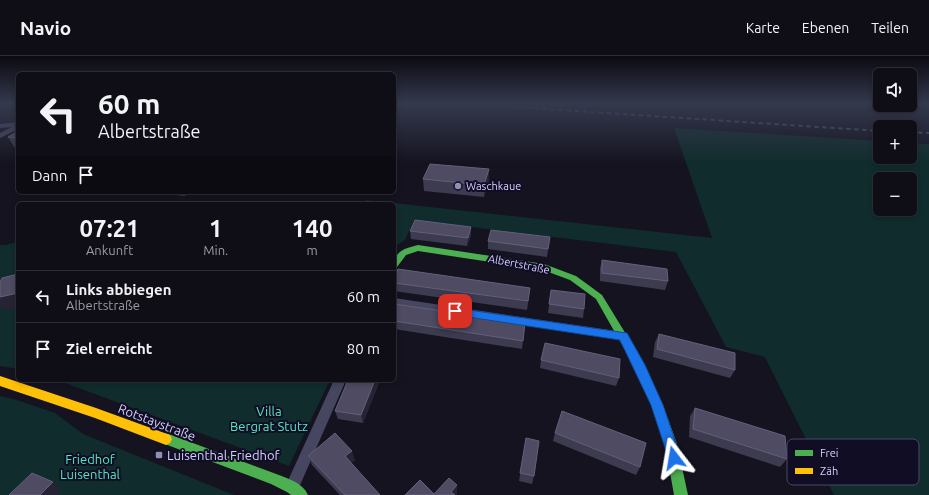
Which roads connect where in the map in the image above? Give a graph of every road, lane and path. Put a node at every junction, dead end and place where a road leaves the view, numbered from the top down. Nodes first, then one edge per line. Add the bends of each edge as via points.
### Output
1 (16, 125) edge
2 (0, 126) edge
3 (16, 126) edge
4 (0, 136) edge
5 (396, 262) edge
6 (396, 302) edge
7 (623, 336) junction
8 (0, 381) edge
9 (339, 382) edge
10 (296, 491) edge
11 (681, 495) edge

1 - 2 street
3 - 4 street
5 - 7 street, Albertstraße via 401,253 418,248 544,267 573,278 599,297
6 - 7 street
7 - 11 street, Albertstraße via 639,365 664,424 671,444
8 - 10 street, Rotstaystraße via 96,413
9 - 10 street

